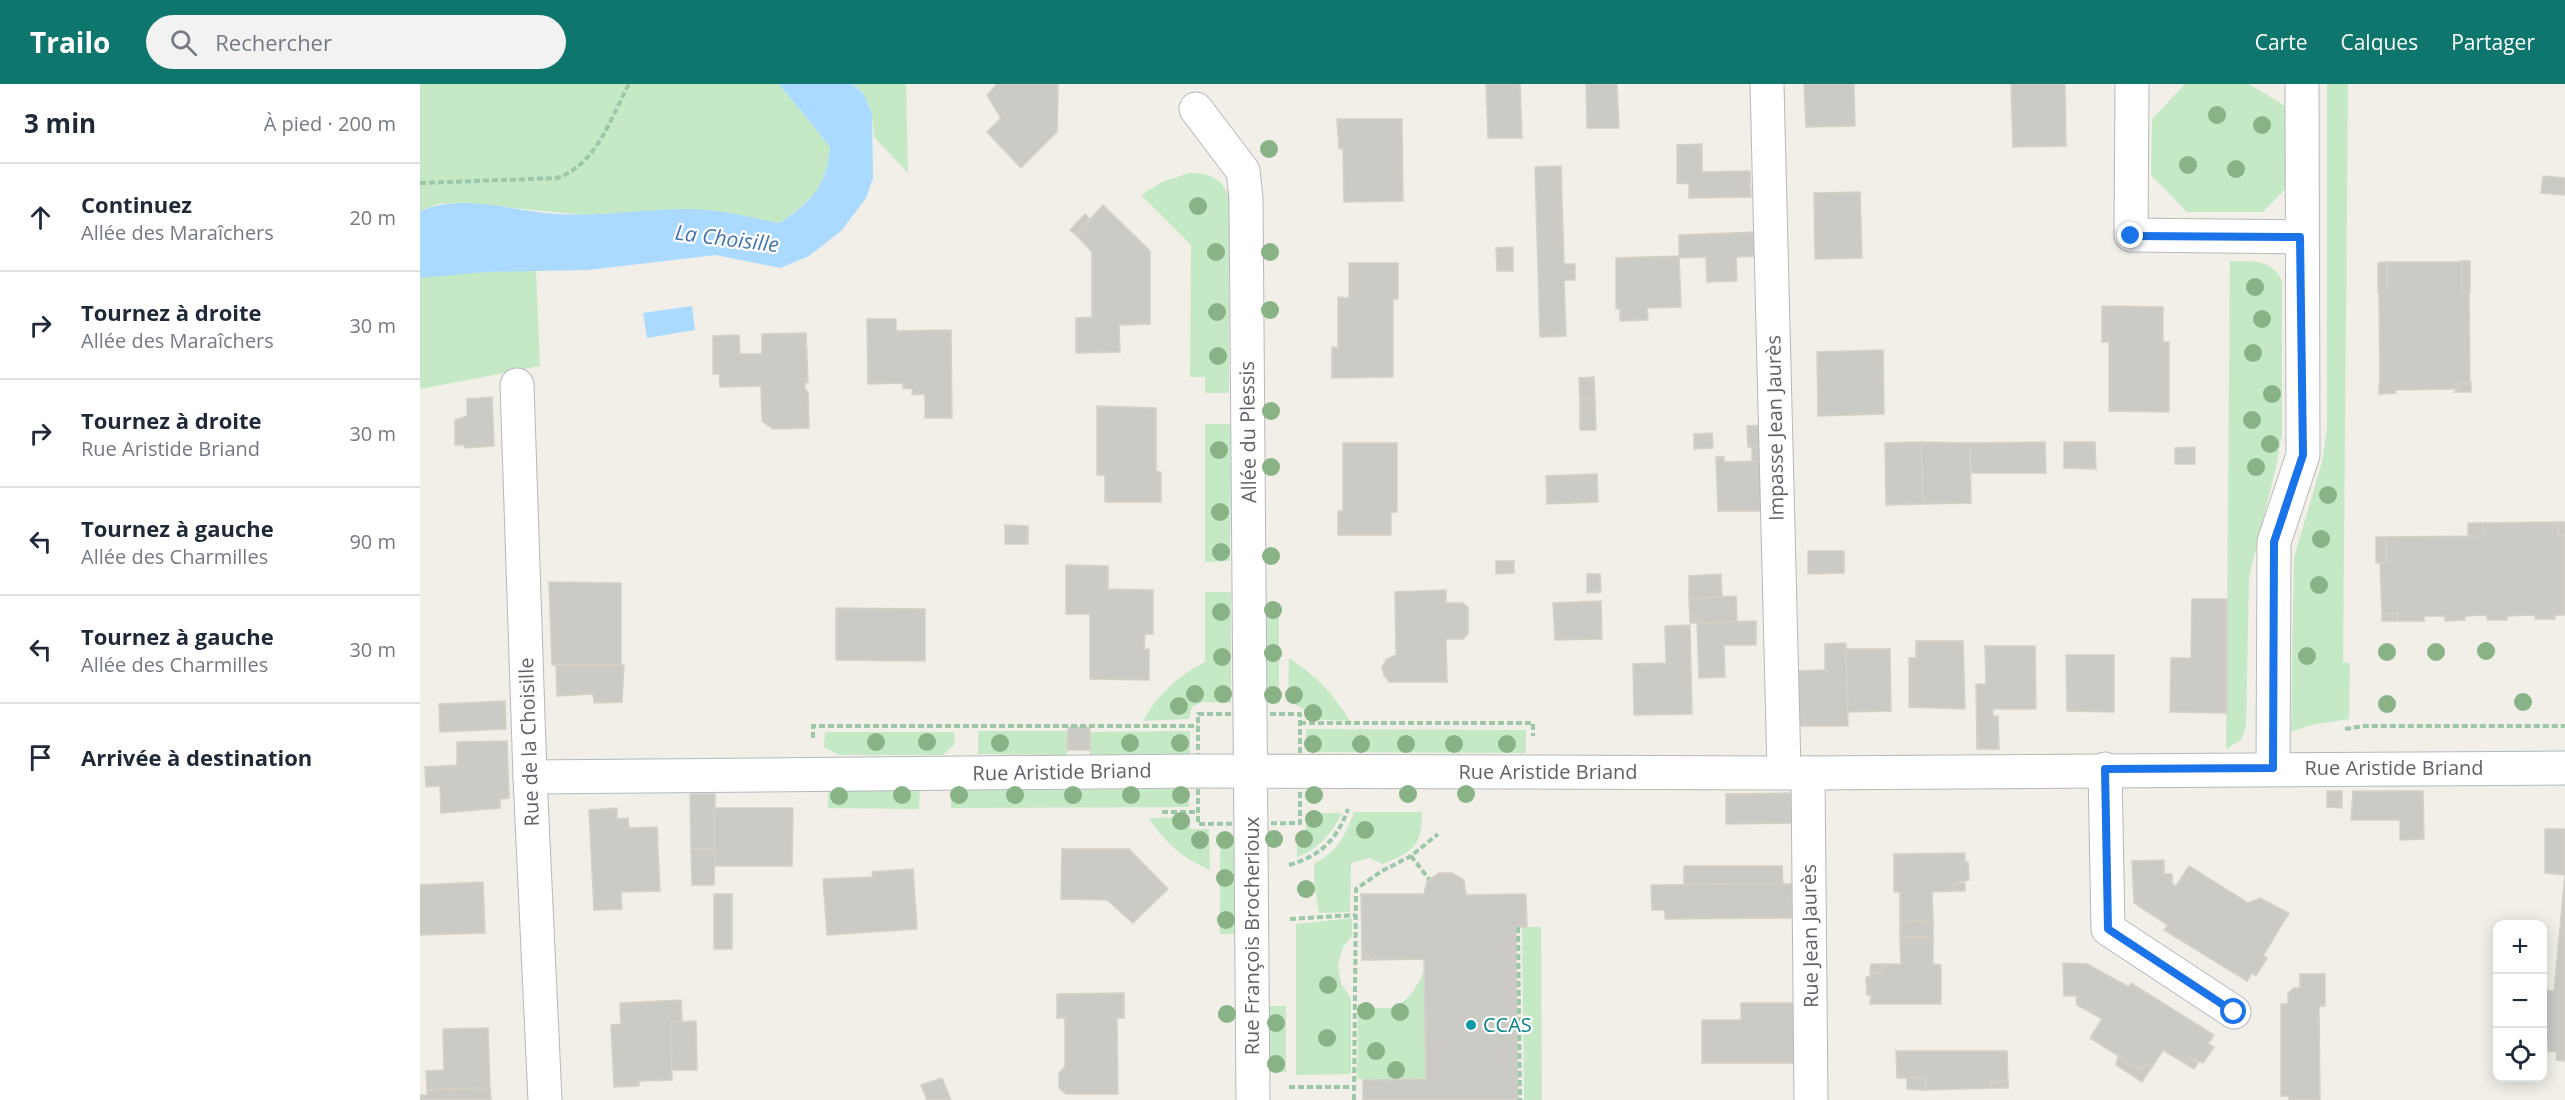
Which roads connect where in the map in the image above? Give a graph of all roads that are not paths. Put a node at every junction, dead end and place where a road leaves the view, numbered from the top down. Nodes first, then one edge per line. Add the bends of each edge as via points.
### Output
1 (1767, 84) edge
2 (2132, 84) edge
3 (2302, 84) edge
4 (1196, 109) dead end
5 (2300, 237) junction
6 (517, 385) dead end
7 (2273, 768) junction
8 (2565, 768) edge
9 (2105, 769) junction
10 (1251, 771) junction
11 (1796, 772) junction
12 (530, 777) junction
13 (2234, 1012) dead end
14 (545, 1100) edge
15 (1253, 1100) edge
16 (1811, 1100) edge

1 - 11 street, Impasse Jean Jaurès
2 - 5 street via 2131,236
3 - 5 street
4 - 10 street, Allée du Plessis via 1243,171 1246,198
5 - 7 street via 2303,455 2274,542
6 - 12 street, Rue de la Choisille
7 - 8 street, Rue Aristide Briand
7 - 9 street, Rue Aristide Briand
9 - 11 street, Rue Aristide Briand
9 - 13 street via 2108,929
10 - 11 street, Rue Aristide Briand
10 - 12 street, Rue Aristide Briand
10 - 15 street, Rue François Brocherioux
11 - 16 street, Rue Jean Jaurès
12 - 14 street, Rue de la Choisille

